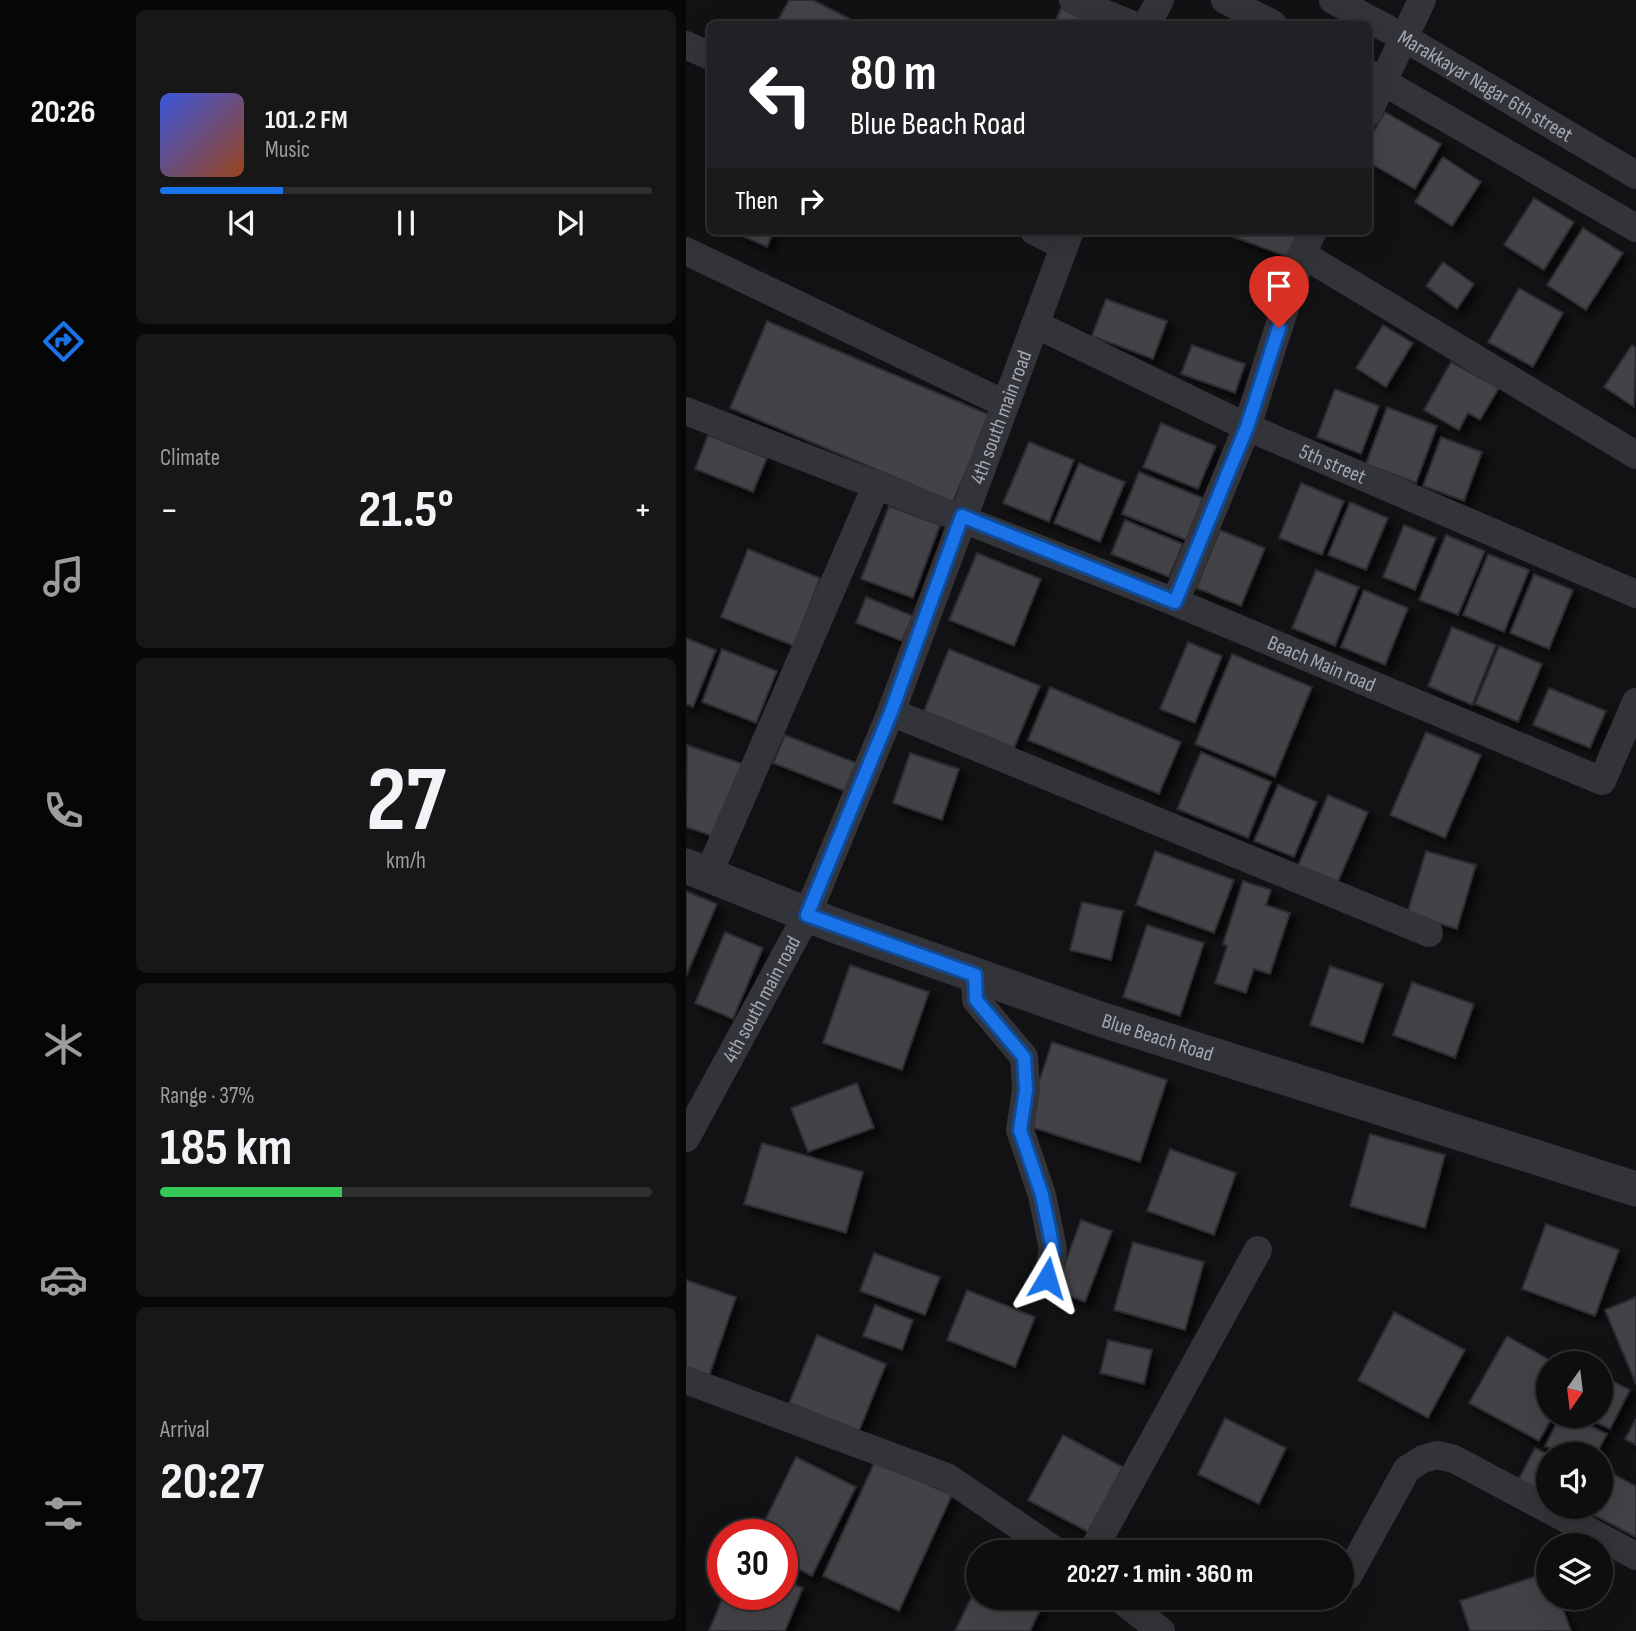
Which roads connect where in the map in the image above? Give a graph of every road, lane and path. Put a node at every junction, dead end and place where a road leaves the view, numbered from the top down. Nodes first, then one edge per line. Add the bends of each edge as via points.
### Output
1 (1073, 0) edge
2 (1160, 0) edge
3 (1225, 0) edge
4 (1333, 0) edge
5 (1422, 0) edge
6 (1123, 21) edge
7 (1149, 21) edge
8 (1267, 21) edge
9 (1404, 37) junction
10 (686, 45) edge
11 (707, 55) edge
12 (1376, 77) edge
13 (1372, 95) edge
14 (1636, 174) edge
15 (1636, 228) edge
16 (1067, 238) edge
17 (1308, 243) edge
18 (686, 251) edge
19 (1035, 324) junction
20 (1005, 404) junction
21 (686, 412) edge
22 (1247, 427) junction
23 (1636, 454) edge
24 (877, 484) junction
25 (962, 516) junction
26 (1636, 594) edge
27 (1175, 602) junction
28 (1636, 702) edge
29 (891, 712) junction
30 (697, 870) edge
31 (807, 915) junction
32 (1429, 933) dead end
33 (975, 975) junction
34 (686, 1138) edge
35 (1636, 1189) edge
36 (1258, 1250) dead end
37 (1047, 1278) dead end
38 (686, 1380) edge
39 (1040, 1540) edge
40 (1099, 1540) edge
41 (1636, 1556) edge
42 (1354, 1565) edge
43 (1134, 1610) edge
44 (1161, 1631) edge

1 - 6 street
2 - 7 street
3 - 8 street
4 - 9 street, Marakkayar Nagar 6th street
5 - 9 street
9 - 12 street
9 - 14 street, Marakkayar Nagar 6th street
10 - 11 street
12 - 13 street
12 - 15 street
16 - 19 street, 4th south main road
17 - 22 street
17 - 23 street
18 - 20 street
19 - 20 street, 4th south main road
19 - 22 street, 5th street
20 - 25 street, 4th south main road
21 - 24 street, Beach Main road
22 - 26 street, 5th street
22 - 27 street
24 - 25 street, Beach Main road
24 - 30 street
25 - 27 street, Beach Main road
25 - 29 street, 4th south main road
27 - 28 street, Beach Main road via 1602,781
29 - 31 street, 4th south main road
29 - 32 street
30 - 31 street, Blue Beach Road
31 - 33 street, Blue Beach Road
31 - 34 street, 4th south main road
33 - 35 street, Blue Beach Road
33 - 37 street via 976,1000 1024,1057 1026,1090 1020,1130 1051,1239
36 - 40 street
38 - 39 street via 947,1477
41 - 42 street via 1476,1470 1437,1455 1407,1469
43 - 44 street

